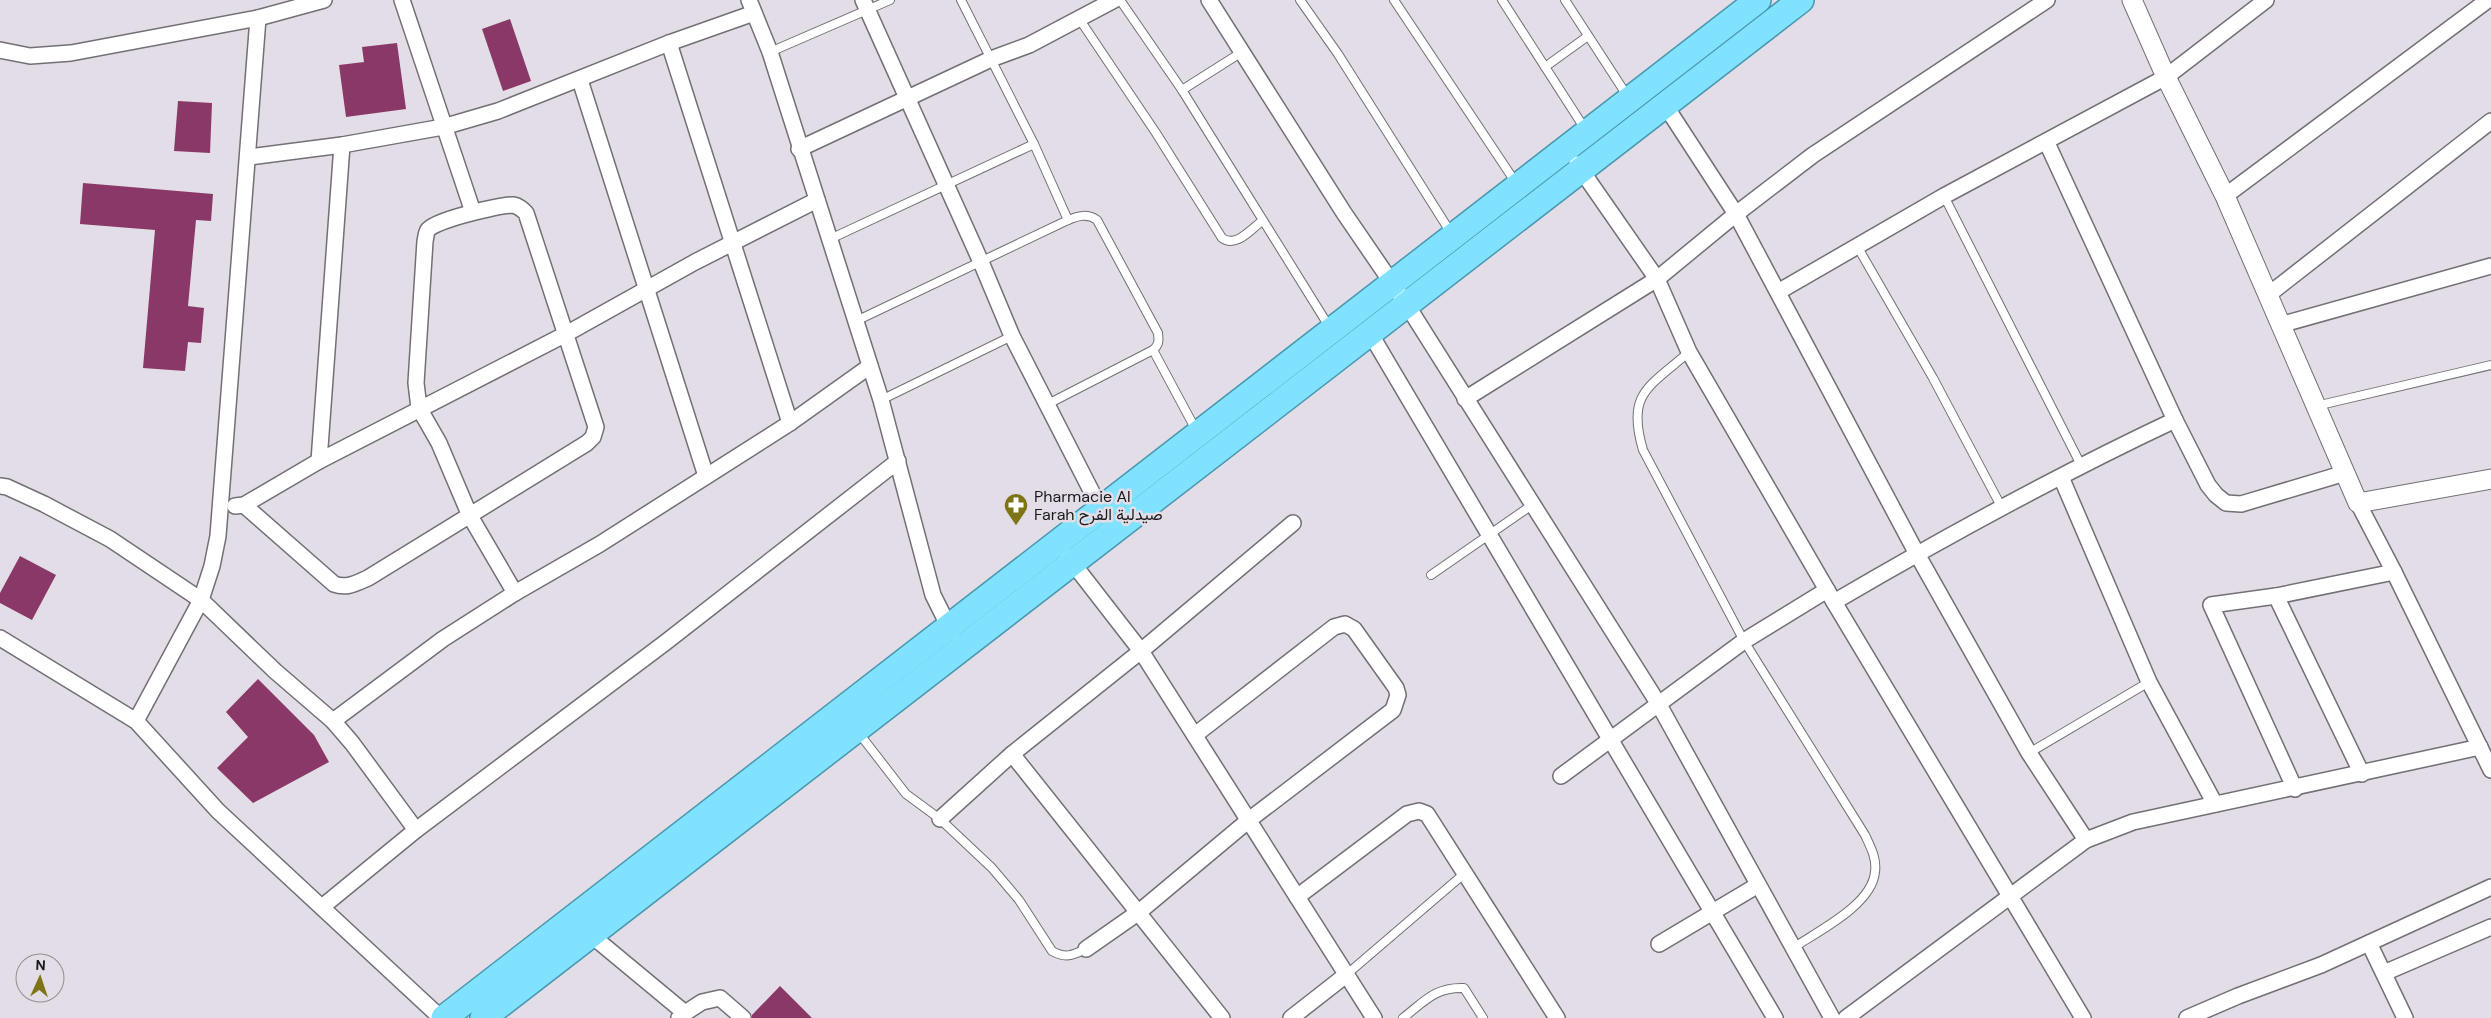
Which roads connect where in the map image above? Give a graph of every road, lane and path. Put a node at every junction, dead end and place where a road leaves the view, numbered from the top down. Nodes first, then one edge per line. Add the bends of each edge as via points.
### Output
1 (322, 0) edge
2 (402, 0) edge
3 (890, 0) edge
4 (961, 0) edge
5 (1114, 0) edge
6 (1120, 0) edge
7 (1209, 0) edge
8 (1300, 0) edge
9 (1394, 0) edge
10 (1502, 0) edge
11 (1565, 0) edge
12 (1801, 0) edge
13 (2047, 0) edge
14 (2132, 0) edge
15 (2266, 0) edge
16 (2488, 0) edge
17 (865, 6) edge
18 (1746, 6) edge
19 (752, 7) edge
20 (258, 18) junction
21 (1080, 20) junction
22 (1588, 36) junction
23 (669, 43) junction
24 (0, 50) edge
25 (770, 52) junction
26 (1242, 52) junction
27 (992, 59) junction
28 (1545, 67) junction
29 (2166, 77) junction
30 (580, 80) junction
31 (1182, 90) junction
32 (908, 98) junction
33 (1630, 99) junction
34 (1665, 106) junction
35 (2491, 121) edge
36 (443, 127) junction
37 (1587, 133) junction
38 (2047, 143) junction
39 (1034, 144) junction
40 (342, 145) junction
41 (799, 149) junction
42 (1566, 149) junction
43 (249, 157) junction
44 (1581, 170) junction
45 (946, 184) junction
46 (1519, 186) junction
47 (1944, 196) junction
48 (2225, 196) junction
49 (816, 200) junction
50 (473, 212) junction
51 (1736, 214) junction
52 (1068, 220) junction
53 (1262, 221) junction
54 (1454, 237) junction
55 (830, 239) junction
56 (733, 243) junction
57 (1857, 246) junction
58 (981, 262) junction
59 (2491, 266) edge
60 (1657, 279) junction
61 (1392, 284) junction
62 (648, 289) junction
63 (1778, 292) junction
64 (2268, 295) junction
65 (1407, 305) junction
66 (856, 321) junction
67 (2280, 325) junction
68 (1332, 332) junction
69 (1370, 333) junction
70 (566, 334) junction
71 (1012, 336) junction
72 (1153, 350) junction
73 (1689, 352) junction
74 (2491, 365) edge
75 (870, 366) junction
76 (1465, 399) junction
77 (881, 400) junction
78 (1046, 405) junction
79 (2316, 406) junction
80 (419, 408) junction
81 (2175, 420) junction
82 (790, 423) junction
83 (1198, 434) junction
84 (319, 461) junction
85 (898, 461) junction
86 (2081, 465) junction
87 (2345, 473) junction
88 (706, 476) junction
89 (2061, 477) junction
90 (2491, 479) edge
91 (0, 486) edge
92 (2358, 503) junction
93 (244, 504) junction
94 (1532, 505) junction
95 (2002, 508) junction
96 (221, 509) junction
97 (1101, 510) junction
98 (470, 516) junction
99 (1293, 523) dead end
100 (1490, 534) junction
101 (1065, 553) junction
102 (1917, 554) junction
103 (2394, 572) junction
104 (1432, 576) dead end
105 (515, 593) junction
106 (1831, 596) junction
107 (2276, 596) junction
108 (202, 600) junction
109 (0, 638) edge
110 (956, 638) junction
111 (1744, 641) junction
112 (1140, 651) junction
113 (2148, 682) junction
114 (1658, 703) junction
115 (136, 721) junction
116 (332, 721) junction
117 (857, 730) junction
118 (1195, 735) junction
119 (1609, 739) junction
120 (2480, 747) junction
121 (2029, 753) junction
122 (1012, 754) junction
123 (2491, 770) edge
124 (2362, 774) junction
125 (1561, 776) dead end
126 (2295, 789) junction
127 (2215, 804) junction
128 (940, 818) junction
129 (1249, 820) junction
130 (416, 830) junction
131 (2086, 840) junction
132 (1465, 873) junction
133 (1758, 885) junction
134 (2491, 887) edge
135 (2008, 896) junction
136 (1297, 897) junction
137 (322, 906) junction
138 (1712, 911) junction
139 (1139, 912) junction
140 (2491, 927) edge
141 (591, 935) junction
142 (2369, 943) junction
143 (1659, 944) dead end
144 (1086, 948) joint
145 (1793, 948) junction
146 (2384, 973) junction
147 (1346, 975) junction
148 (682, 1016) edge
149 (442, 1018) edge
150 (483, 1018) edge
151 (744, 1018) edge
152 (1222, 1018) edge
153 (1290, 1018) edge
154 (1374, 1018) edge
155 (1404, 1018) edge
156 (1483, 1018) edge
157 (1557, 1018) edge
158 (1775, 1018) edge
159 (1832, 1018) edge
160 (1846, 1018) edge
161 (2083, 1018) edge
162 (2187, 1018) edge
163 (2405, 1018) edge

1 - 20 street
2 - 36 street
3 - 17 lane
4 - 27 lane
5 - 21 street
6 - 31 lane
7 - 26 street
8 - 54 lane
9 - 46 lane
10 - 28 lane
11 - 22 lane
12 - 34 highway
13 - 51 street via 1813,155
14 - 29 street
15 - 29 street
16 - 48 street
17 - 25 lane
17 - 32 street
18 - 33 highway
19 - 23 street
19 - 25 street
20 - 24 street via 71,52 30,56
20 - 43 street
21 - 27 street
21 - 53 lane via 1222,238 1235,242
22 - 28 lane
22 - 33 lane
23 - 30 street
23 - 56 street
25 - 41 street
26 - 31 lane
26 - 61 street
27 - 32 street
27 - 39 lane
28 - 37 lane
29 - 38 street
29 - 48 street
30 - 36 street via 498,111
30 - 62 street
31 - 53 lane
32 - 41 street
32 - 45 street
33 - 37 highway
34 - 44 highway
34 - 51 street
35 - 64 street
36 - 40 street
36 - 50 street
37 - 42 highway
38 - 47 street
38 - 81 street
39 - 45 lane
39 - 52 lane
40 - 43 street
40 - 84 street
41 - 49 street
42 - 44 street
42 - 46 highway
43 - 96 street
44 - 60 street
44 - 65 highway
45 - 55 lane
45 - 58 street
46 - 54 highway
47 - 57 street
47 - 86 lane
48 - 64 street
49 - 55 street
49 - 56 street
50 - 70 street via 514,205 526,213
50 - 80 street via 433,225 428,230 416,382
51 - 60 street
51 - 63 street
52 - 58 lane
52 - 72 lane via 1080,216 1091,216 1096,220 1158,333 1158,346
53 - 68 lane
54 - 61 highway
55 - 66 street
56 - 62 street
56 - 82 street
57 - 63 street
57 - 95 lane via 1933,378
58 - 66 lane
58 - 71 street
59 - 67 street
60 - 73 street
60 - 76 street
61 - 65 street
61 - 68 highway
62 - 70 street
62 - 88 street
63 - 102 street
64 - 67 street
65 - 69 highway
65 - 76 street
66 - 75 street
67 - 79 street
68 - 83 highway
69 - 100 street
69 - 101 highway
70 - 80 street
70 - 98 street via 596,432 587,443
71 - 77 lane
71 - 78 street
72 - 78 lane
72 - 83 lane
73 - 106 street
73 - 111 lane via 1643,393 1636,426 1643,450
74 - 79 lane
75 - 77 street
75 - 82 street
76 - 94 street
77 - 85 street
78 - 97 street
79 - 87 street
80 - 84 street
80 - 98 street via 439,443
81 - 86 street
81 - 87 street via 2208,485 2226,503 2241,504
82 - 88 street
83 - 97 highway
84 - 93 street
85 - 110 street via 933,595
85 - 130 street via 666,642
86 - 89 street
87 - 92 street
88 - 105 street via 600,544
89 - 95 street
89 - 113 street
90 - 92 street
91 - 108 street via 44,504 110,539
92 - 103 street
93 - 96 street
93 - 98 street via 334,584 342,587 368,578
94 - 100 lane
94 - 114 street
95 - 102 street
96 - 108 street via 212,566
97 - 101 highway
98 - 105 street
99 - 112 street
100 - 104 lane
100 - 119 street
101 - 110 highway
101 - 112 street
102 - 106 street
102 - 121 street
103 - 107 street
103 - 120 street
105 - 116 street via 443,639
106 - 111 street
106 - 135 street
107 - 124 street
107 - 126 street via 2211,605
108 - 115 street
108 - 116 street
109 - 115 street
110 - 117 highway
110 - 149 highway
111 - 114 street
111 - 145 lane via 1874,854 1875,872 1870,888 1857,904
112 - 118 street
112 - 122 street
113 - 121 lane
113 - 127 street
114 - 119 street
114 - 133 street
115 - 137 street via 218,811
116 - 130 street
117 - 128 lane via 906,794
117 - 141 highway
118 - 129 street
118 - 129 street via 1334,627 1345,624 1354,629 1396,688 1398,695 1393,710
119 - 125 street
119 - 138 street
120 - 123 street
120 - 124 street
121 - 131 street
122 - 128 street
122 - 139 street
124 - 126 street
126 - 127 street
127 - 131 street via 2133,822
128 - 144 lane via 1003,880 1052,951 1070,956
129 - 136 street
129 - 139 street
130 - 137 street
131 - 135 street
132 - 136 street via 1427,814 1419,811 1407,814
132 - 147 lane
132 - 157 street
133 - 138 street
133 - 145 street
134 - 142 street
135 - 160 street
135 - 161 street
136 - 147 street
137 - 149 street
138 - 143 street
138 - 158 street
139 - 144 street
139 - 152 street
140 - 146 street
141 - 148 street
141 - 150 highway
142 - 146 street
142 - 162 street
145 - 159 street
146 - 163 street
147 - 153 street
147 - 154 street
148 - 151 street via 702,1002 720,998
155 - 156 lane via 1434,994 1448,988 1464,988

